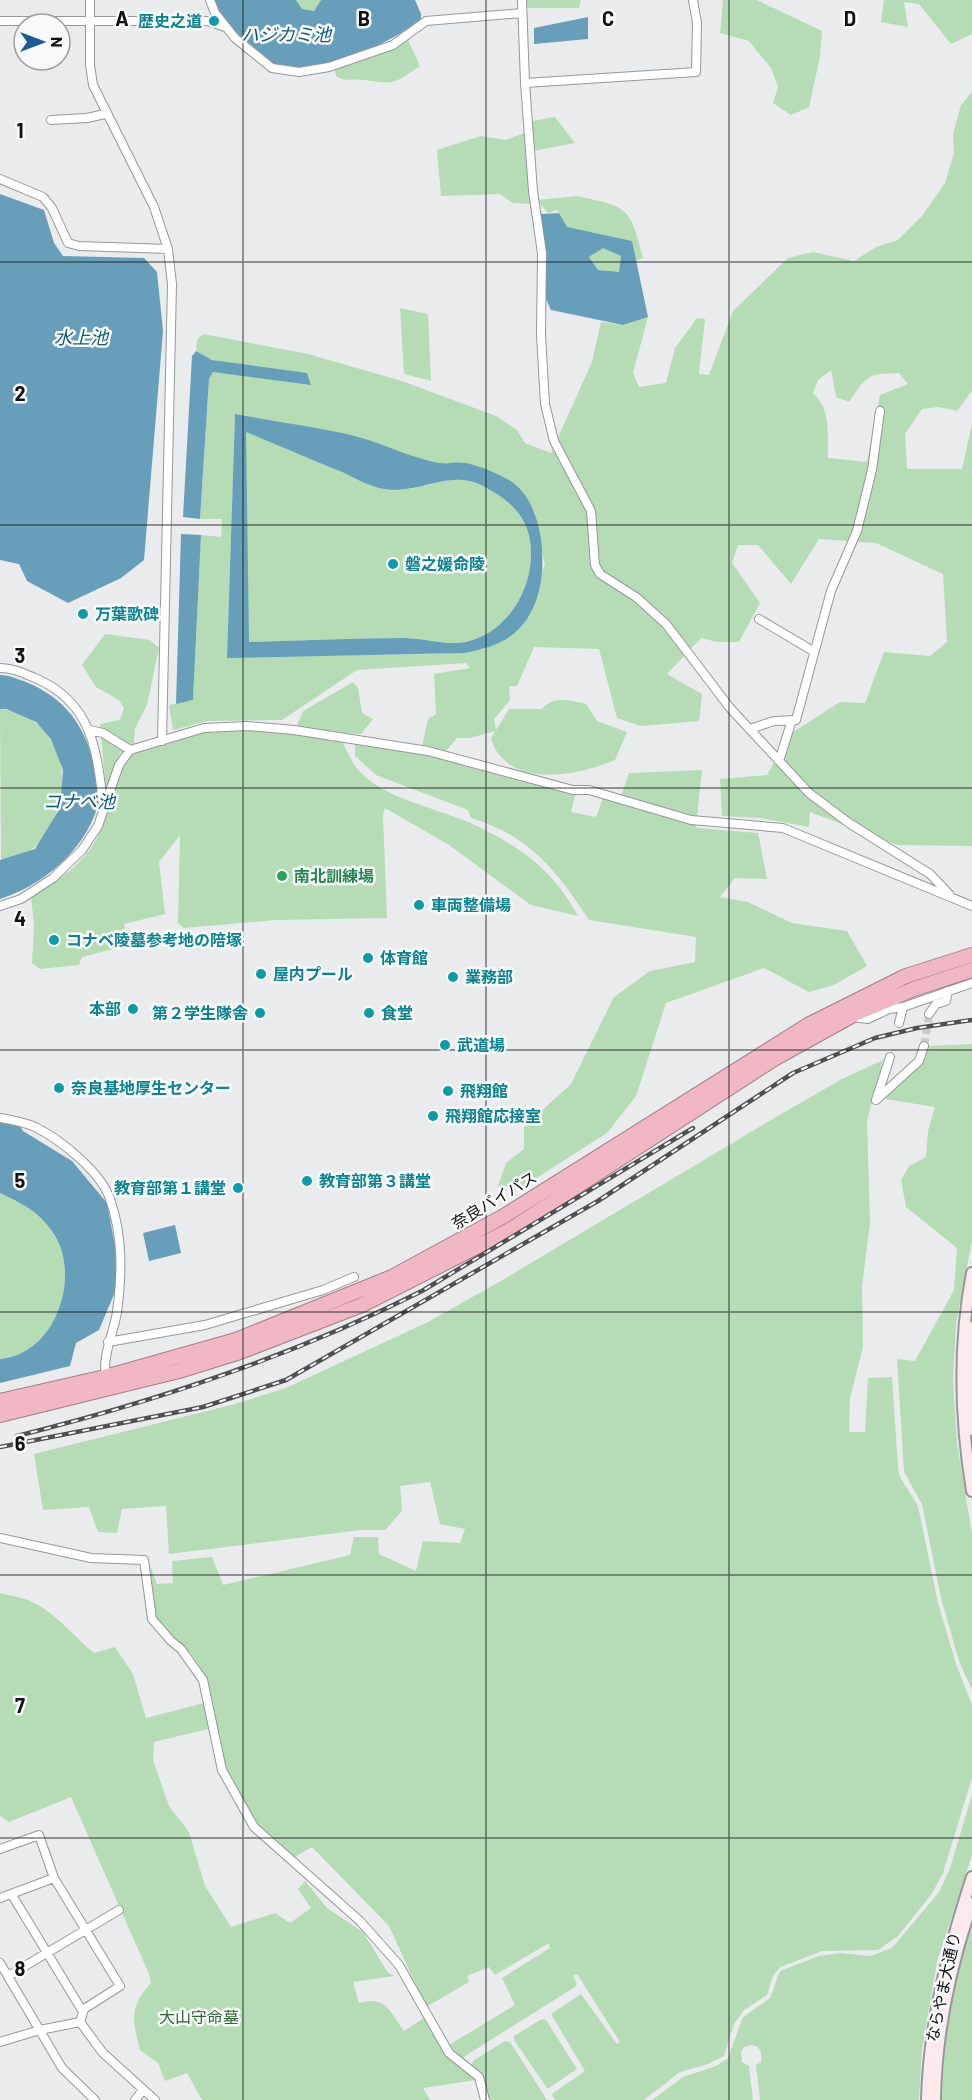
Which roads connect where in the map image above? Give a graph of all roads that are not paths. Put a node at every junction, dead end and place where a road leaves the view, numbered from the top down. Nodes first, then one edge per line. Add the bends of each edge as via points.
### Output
1 (90, 0) edge
2 (210, 0) edge
3 (522, 0) edge
4 (693, 0) edge
5 (215, 13) junction
6 (522, 13) junction
7 (207, 21) junction
8 (0, 22) edge
9 (89, 22) junction
10 (225, 27) junction
11 (525, 83) junction
12 (105, 114) junction
13 (51, 120) dead end
14 (0, 179) edge
15 (168, 249) junction
16 (880, 411) dead end
17 (759, 619) dead end
18 (813, 651) junction
19 (0, 668) edge
20 (792, 720) junction
21 (750, 729) junction
22 (90, 730) junction
23 (162, 741) junction
24 (130, 750) junction
25 (779, 761) junction
26 (104, 804) junction
27 (950, 895) junction
28 (0, 906) edge
29 (972, 906) edge
30 (972, 955) edge
31 (972, 970) edge
32 (972, 983) edge
33 (948, 991) junction
34 (903, 1007) junction
35 (929, 1014) tunnel mouth
36 (851, 1017) junction
37 (899, 1023) dead end
38 (924, 1046) tunnel mouth
39 (890, 1057) dead end
40 (0, 1118) edge
41 (972, 1273) edge
42 (354, 1277) dead end
43 (312, 1293) junction
44 (318, 1308) junction
45 (972, 1327) edge
46 (108, 1342) junction
47 (106, 1383) junction
48 (0, 1401) edge
49 (0, 1415) edge
50 (972, 1430) edge
51 (972, 1491) edge
52 (0, 1538) edge
53 (0, 1849) edge
54 (972, 1877) edge
55 (54, 1878) junction
56 (12, 1895) junction
57 (0, 1898) edge
58 (972, 1903) edge
59 (119, 1910) dead end
60 (86, 1929) junction
61 (47, 1953) junction
62 (0, 1963) edge
63 (8, 1976) junction
64 (82, 2012) junction
65 (81, 2022) junction
66 (40, 2030) junction
67 (0, 2042) edge
68 (143, 2090) junction
69 (95, 2100) edge
70 (135, 2100) edge
71 (155, 2100) edge
72 (485, 2100) edge
73 (927, 2100) edge
74 (935, 2100) edge

1 - 9 street
2 - 5 street
3 - 6 street
4 - 11 street via 698,23 696,72
5 - 7 street
5 - 10 street
6 - 10 street via 426,21 393,45 329,67 299,72 272,68
6 - 11 street
7 - 9 street
7 - 10 street
8 - 9 street
9 - 12 street via 93,85
11 - 21 street via 542,253 545,404 554,441 591,511 595,565 600,574 636,597 666,624
12 - 13 street
12 - 15 street via 154,207
14 - 15 street via 43,197 69,243
15 - 23 street via 172,321
16 - 18 street via 872,470 857,531 831,591
17 - 18 street
18 - 20 street via 796,720
19 - 22 street via 11,668 49,684 69,701
20 - 21 street
20 - 25 street
21 - 25 street
22 - 24 street via 103,733
22 - 26 street
23 - 24 street
23 - 27 street via 204,728 247,726 428,751 573,790 589,790 691,820 783,828
24 - 26 street via 119,765
25 - 27 street via 808,793 930,874
26 - 28 street via 98,826 82,850 53,878 21,899
27 - 29 street
30 - 44 highway, 奈良バイパス via 906,976 808,1025 504,1216 392,1277
31 - 36 highway, 奈良バイパス via 914,989
32 - 33 street
33 - 34 street
33 - 35 street via 946,1001 936,1004
34 - 36 street via 868,1019
34 - 37 street
36 - 47 highway, 奈良バイパス via 774,1059 508,1230 411,1282 240,1352
38 - 39 street via 919,1061 876,1100
40 - 46 street via 36,1127 71,1150 110,1197 122,1274
41 - 51 street via 961,1359 964,1440
42 - 43 street
43 - 44 street
43 - 46 street via 205,1325
44 - 47 highway, 奈良バイパス
45 - 50 street
46 - 47 street
47 - 48 highway, 奈良バイパス
47 - 49 highway, 奈良バイパス
52 - 72 street via 91,1558 144,1560 152,1619 181,1648 203,1680 222,1770 254,1827 360,1921 399,1965 449,2054 479,2077
53 - 55 street via 39,1835
54 - 73 street, ならやま大通り via 937,2000
55 - 56 street
55 - 60 street
56 - 57 street
56 - 61 street
58 - 74 street, ならやま大通り via 950,1977 936,2060
59 - 60 street
60 - 61 street
60 - 64 street via 120,1986
61 - 63 street
61 - 64 street
62 - 63 street
63 - 66 street
64 - 65 street
65 - 66 street
65 - 68 street via 103,2053
66 - 67 street
66 - 69 street via 62,2068
68 - 70 street
68 - 71 street

